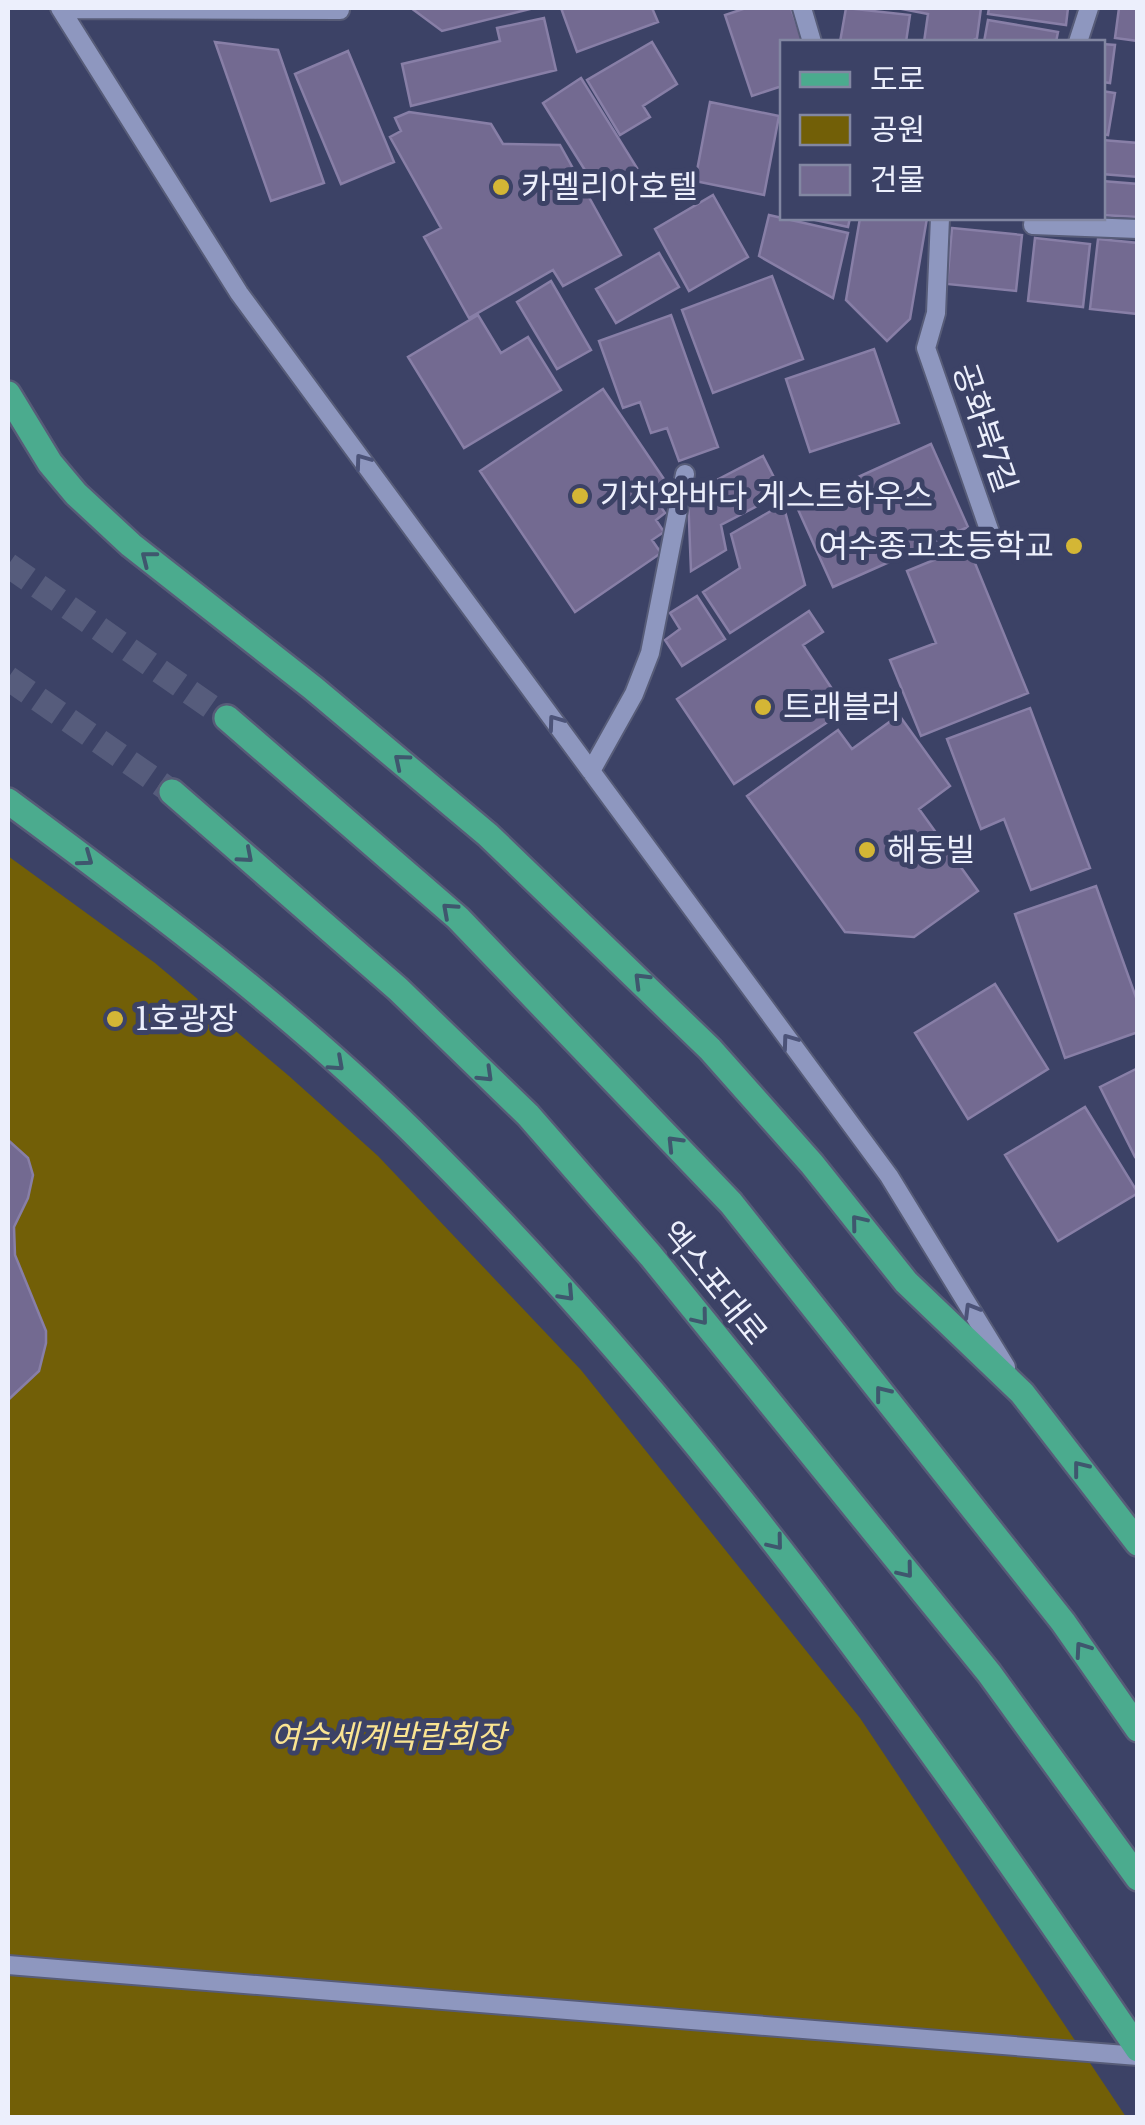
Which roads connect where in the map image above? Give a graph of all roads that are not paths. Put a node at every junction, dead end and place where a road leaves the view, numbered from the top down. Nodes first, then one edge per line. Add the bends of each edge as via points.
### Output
1 (61, 8) edge
2 (802, 8) edge
3 (1089, 8) edge
4 (340, 10) edge
5 (811, 40) edge
6 (1079, 40) edge
7 (940, 220) edge
8 (1034, 220) edge
9 (1138, 230) edge
10 (8, 394) edge
11 (685, 474) dead end
12 (993, 541) dead end
13 (227, 718) tunnel mouth
14 (591, 771) junction
15 (172, 792) tunnel mouth
16 (8, 801) edge
17 (1022, 1393) junction
18 (1138, 1543) edge
19 (1138, 1729) edge
20 (1138, 1878) edge
21 (8, 1965) edge
22 (1138, 2053) edge

1 - 4 street
14 -> 1 street via 238,293
2 - 5 street
3 - 6 street
7 - 12 street, 공화북7길 via 936,313 926,348
8 - 9 street
17 -> 10 main road via 906,1282 812,1164 614,954 488,835 90,506 50,463
11 - 14 street via 650,653
19 -> 13 main road, 엑스포대로 via 1063,1622 731,1202 458,918
17 -> 14 street via 889,1176
15 -> 20 main road, 엑스포대로 via 398,989 528,1115 651,1256 989,1673
16 -> 22 main road via 213,952 427,1145 616,1345 798,1569 932,1750
18 -> 17 main road
21 - 22 street

